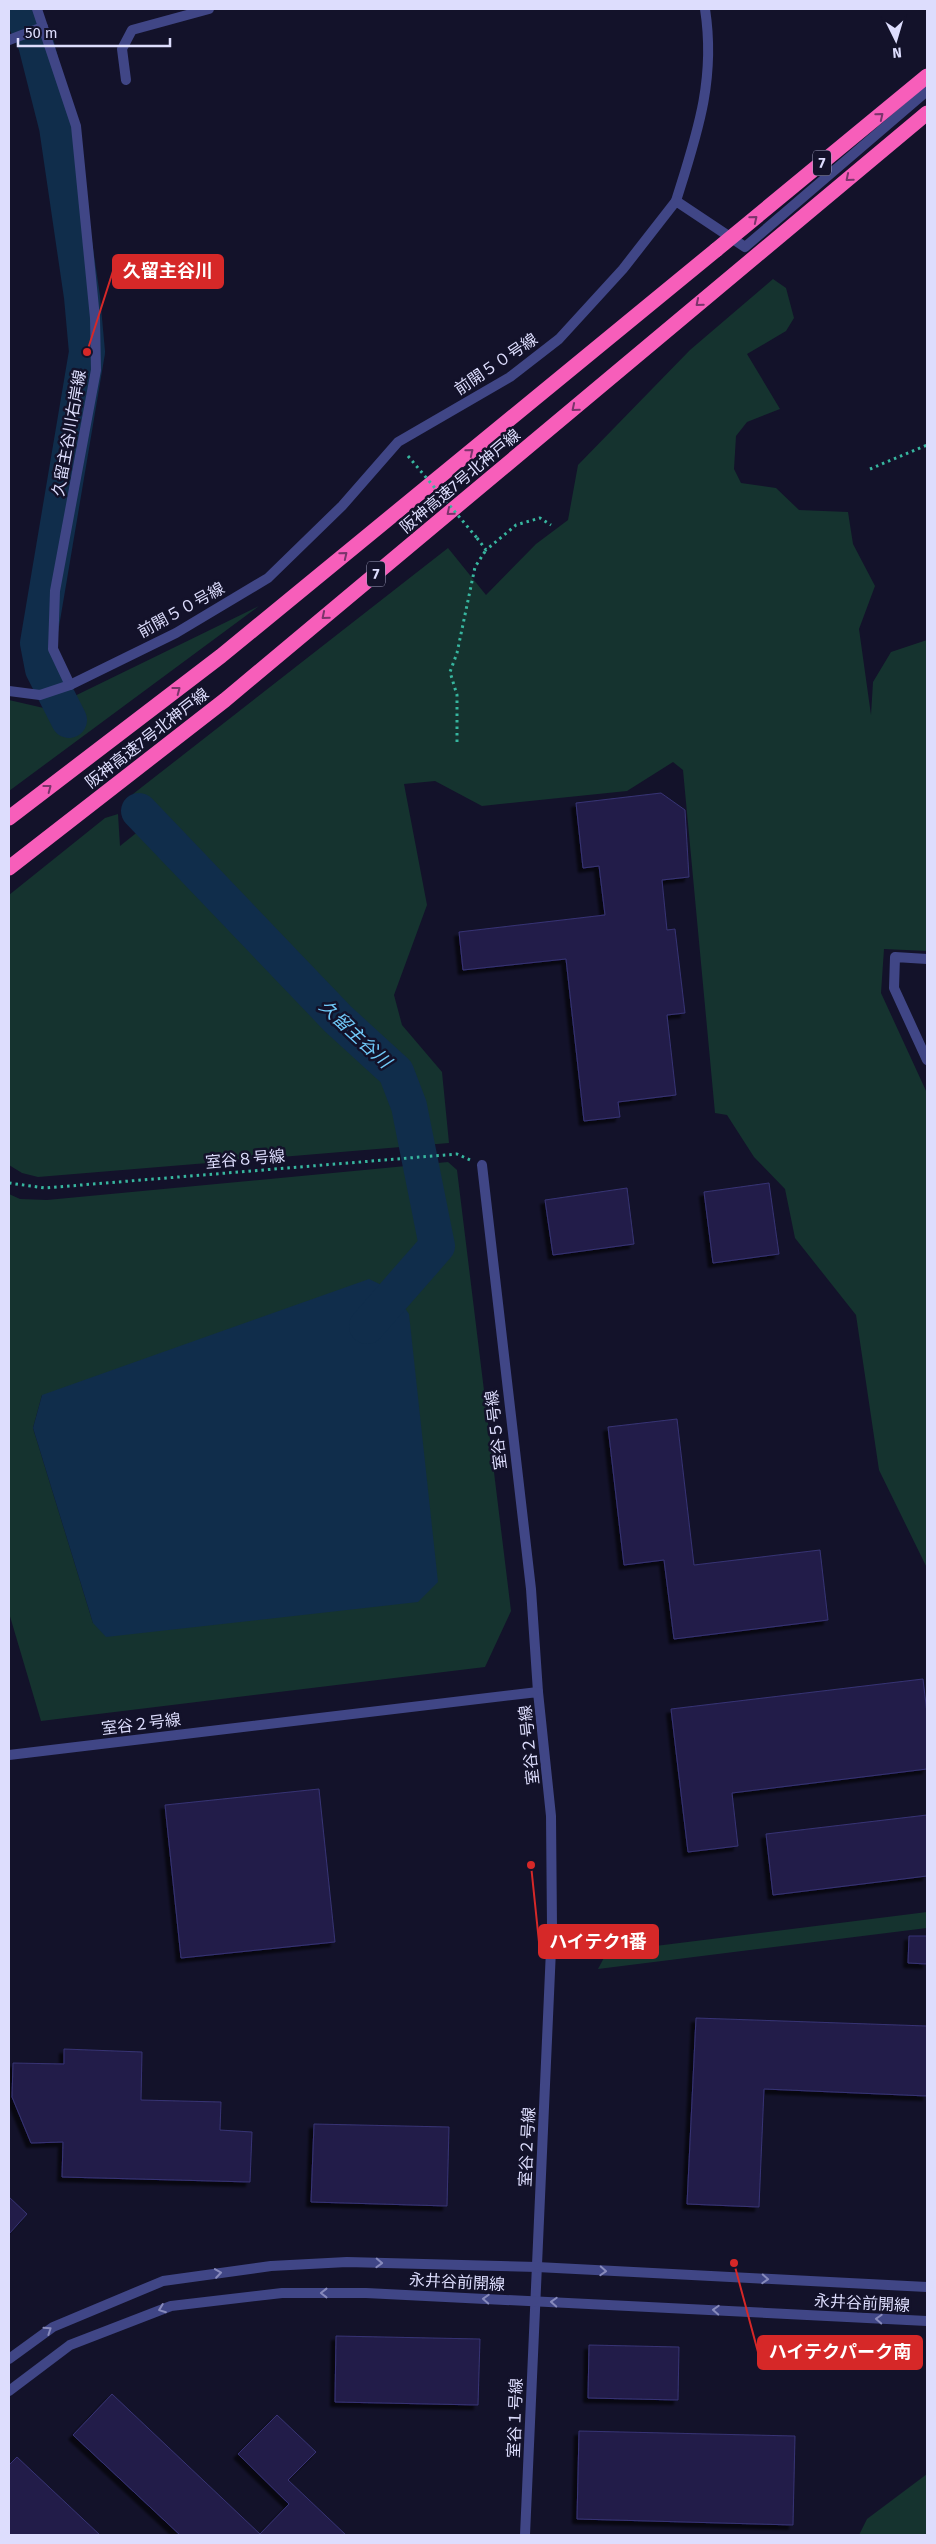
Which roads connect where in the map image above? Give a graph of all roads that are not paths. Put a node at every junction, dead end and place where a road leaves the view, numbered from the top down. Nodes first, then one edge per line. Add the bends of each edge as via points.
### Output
1 (37, 9) edge
2 (211, 9) edge
3 (705, 9) edge
4 (39, 29) junction
5 (9, 40) edge
6 (927, 76) edge
7 (126, 80) dead end
8 (927, 91) edge
9 (927, 113) edge
10 (676, 201) junction
11 (65, 687) junction
12 (9, 691) edge
13 (9, 818) edge
14 (9, 868) edge
15 (927, 959) edge
16 (927, 1060) edge
17 (482, 1165) road end
18 (538, 1692) junction
19 (9, 1755) edge
20 (537, 2267) junction
21 (927, 2287) edge
22 (535, 2301) junction
23 (927, 2321) edge
24 (9, 2359) edge
25 (9, 2391) edge
26 (526, 2535) edge

1 - 4 street, 久留主谷川右岸線
2 - 7 street via 132,30 122,48
3 - 10 street via 710,42 703,115
4 - 5 street
4 - 11 street, 久留主谷川右岸線 via 76,126 95,318 96,370 55,591 53,649
13 -> 6 highway, 阪神高速7号北神戸線 / 7, bridge via 221,656
8 - 10 street via 745,247
9 -> 14 highway, 阪神高速7号北神戸線 / 7 via 232,693
10 - 11 street, 前開５０号線 via 622,270 559,340 510,377 398,442 342,506 268,578 176,633
11 - 12 street, 前開５０号線 via 40,695
15 - 16 street via 895,957 894,988
17 - 18 street, 室谷５号線 via 531,1589
18 - 19 street, 室谷２号線
18 - 20 street, 室谷２号線 via 552,1816 552,1927
20 -> 21 street, 永井谷前開線
20 - 22 street, 室谷２号線
24 -> 20 street, 永井谷前開線 via 53,2327 163,2281 271,2266 347,2262
23 -> 22 street, 永井谷前開線
22 -> 25 street, 永井谷前開線 via 366,2293 282,2293 170,2306 70,2345
22 - 26 street, 室谷１号線

